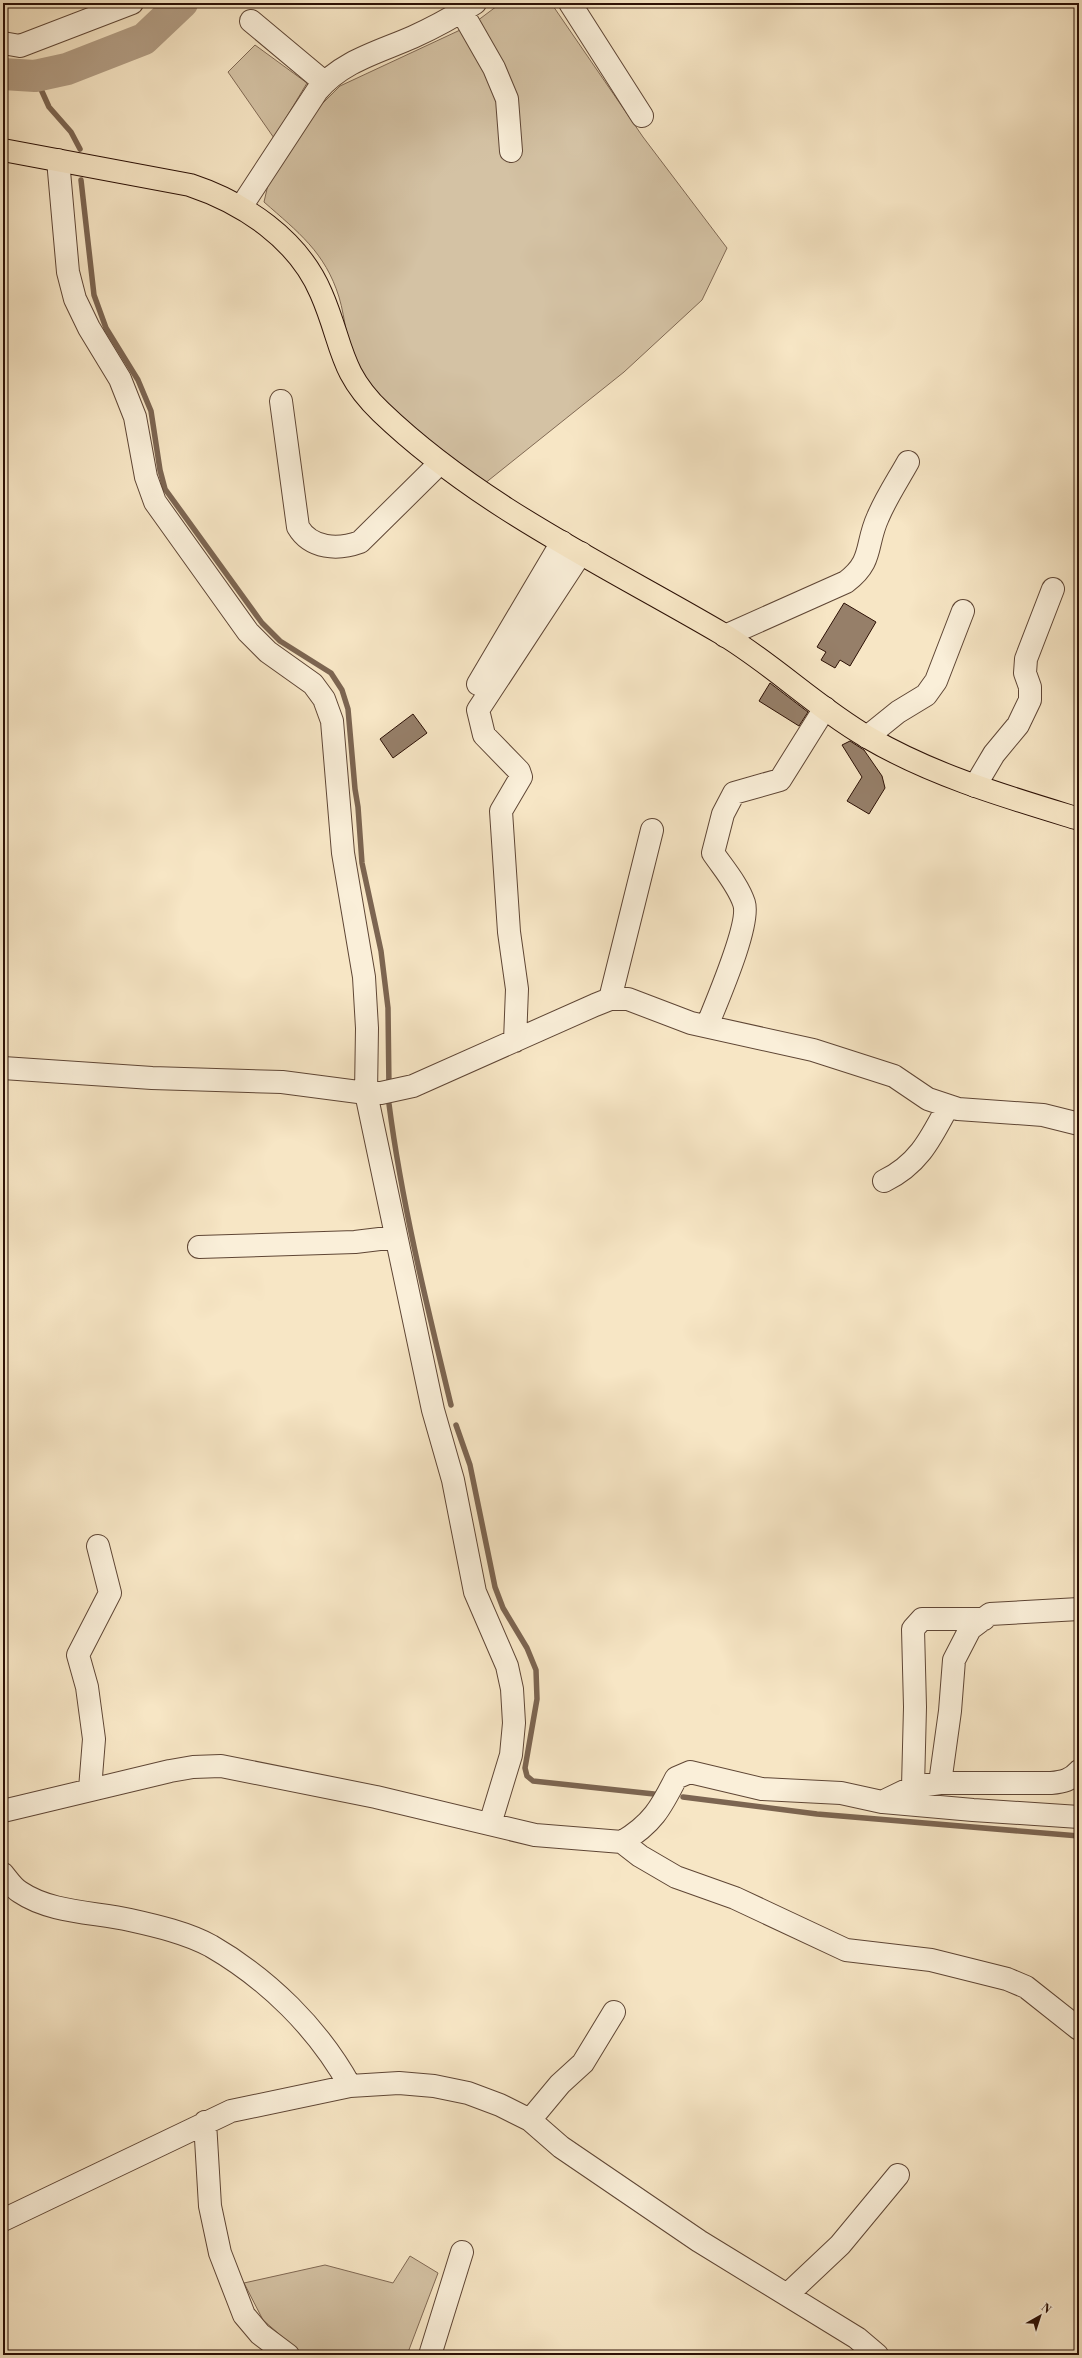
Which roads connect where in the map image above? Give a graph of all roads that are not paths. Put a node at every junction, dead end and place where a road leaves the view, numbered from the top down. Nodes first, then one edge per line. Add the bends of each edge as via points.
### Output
1 (132, 3) edge
2 (570, 3) edge
3 (468, 8) edge
4 (251, 21) dead end
5 (3, 43) edge
6 (324, 82) junction
7 (642, 116) dead end
8 (3, 150) edge
9 (511, 151) dead end
10 (58, 160) junction
11 (241, 207) junction
12 (281, 401) dead end
13 (908, 462) dead end
14 (440, 463) junction
15 (571, 547) junction
16 (1053, 589) dead end
17 (963, 611) dead end
18 (725, 636) junction
19 (825, 708) junction
20 (867, 737) junction
21 (975, 786) junction
22 (1079, 819) edge
23 (652, 830) dead end
24 (610, 999) junction
25 (707, 1026) junction
26 (515, 1041) junction
27 (3, 1068) edge
28 (366, 1093) junction
29 (948, 1106) junction
30 (1079, 1124) edge
31 (884, 1181) dead end
32 (396, 1237) junction
33 (199, 1247) dead end
34 (98, 1546) dead end
35 (1079, 1609) edge
36 (984, 1619) junction
37 (1076, 1774) edge
38 (940, 1783) junction
39 (913, 1788) junction
40 (90, 1789) junction
41 (882, 1802) junction
42 (3, 1811) edge
43 (1079, 1817) edge
44 (490, 1824) junction
45 (622, 1842) junction
46 (3, 1874) edge
47 (614, 2012) dead end
48 (1079, 2029) edge
49 (350, 2086) junction
50 (530, 2120) junction
51 (205, 2122) junction
52 (898, 2174) dead end
53 (3, 2220) edge
54 (462, 2252) dead end
55 (787, 2295) junction
56 (288, 2355) edge
57 (430, 2355) edge
58 (877, 2355) edge

1 - 5 street via 20,46
2 - 7 street
3 - 6 street via 414,37 346,65
3 - 9 street via 507,99
4 - 6 street
6 - 11 street
8 - 10 main road
10 - 11 main road via 190,185 216,194
10 - 28 street via 68,272 75,300 123,385 135,417 146,477 155,502 248,632 268,652 313,684 324,699 332,721 343,853 364,977 368,1028
11 - 14 main road via 289,245 307,267 321,293 348,370 359,389 381,412
12 - 14 street via 298,527 304,537 316,545 348,547 360,542
13 - 18 street via 878,516 864,564 858,573 846,582
14 - 15 main road
15 - 18 main road
15 - 26 street via 478,710 484,735 519,771 521,777 501,811 517,989
16 - 21 street via 1026,659 1025,673 1030,687 1030,700 1018,725 994,754
17 - 20 street via 936,681 929,690
18 - 19 main road
19 - 20 main road
19 - 25 street via 780,780 734,793 723,814 713,853 745,905 742,932
20 - 21 main road
21 - 22 main road
23 - 24 street
24 - 25 street via 628,998 691,1023
24 - 26 street
25 - 29 street via 813,1050 894,1076 928,1099
26 - 28 street via 413,1086 381,1093
27 - 28 street via 152,1078 282,1082
28 - 32 street
29 - 30 street via 958,1109 1043,1115
29 - 31 street via 929,1142 902,1172
32 - 33 street via 355,1242
32 - 44 street via 433,1410 456,1494 475,1592 507,1666 512,1689 514,1723 511,1755
34 - 40 street via 110,1593 78,1655 87,1687 94,1739
35 - 36 street via 990,1614
36 - 38 street via 970,1629 954,1660
36 - 39 street via 922,1619 913,1629
37 - 38 street via 1064,1781 1051,1784
38 - 39 street
39 - 41 street
40 - 42 street
40 - 44 street via 193,1767 221,1766 376,1797
41 - 43 street
41 - 45 street via 841,1794 762,1788 690,1772 676,1778 661,1808 650,1822
44 - 45 street via 535,1836
45 - 48 street via 676,1877 735,1898 846,1950 931,1960 1007,1978 1026,1987
46 - 49 street via 18,1891 38,1901 170,1930 210,1946 248,1970 283,2000 336,2060
47 - 50 street via 583,2063 560,2084
49 - 50 street via 400,2083 434,2086 468,2093
49 - 51 street via 231,2111
50 - 55 street via 561,2147 699,2242
51 - 53 street
51 - 56 street via 210,2206 220,2253 244,2315 260,2334
52 - 55 street via 840,2245
54 - 57 street
55 - 58 street via 856,2338

